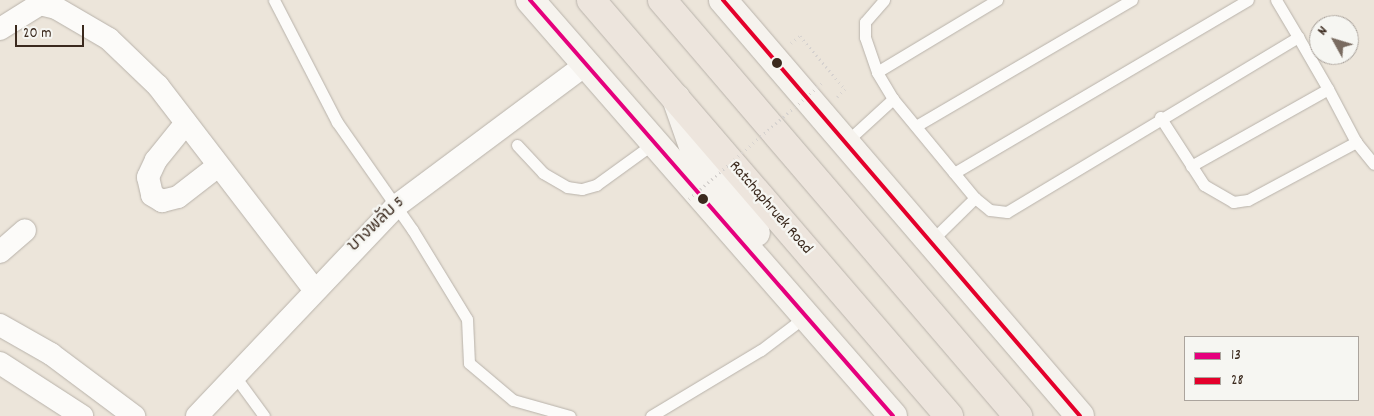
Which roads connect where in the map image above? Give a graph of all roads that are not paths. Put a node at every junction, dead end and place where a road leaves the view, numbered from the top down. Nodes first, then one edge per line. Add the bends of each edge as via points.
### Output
1 (274, 0) edge
2 (530, 0) edge
3 (590, 0) edge
4 (662, 0) edge
5 (723, 0) edge
6 (884, 0) edge
7 (997, 0) edge
8 (1132, 0) edge
9 (1248, 0) edge
10 (1276, 0) edge
11 (0, 29) edge
12 (1298, 37) junction
13 (585, 65) junction
14 (877, 72) junction
15 (1328, 89) junction
16 (676, 98) junction
17 (894, 99) junction
18 (1160, 117) junction
19 (186, 122) junction
20 (916, 126) junction
21 (846, 142) junction
22 (1356, 142) junction
23 (654, 143) junction
24 (517, 144) dead end
25 (1374, 164) edge
26 (218, 166) junction
27 (1191, 166) junction
28 (954, 173) junction
29 (974, 198) junction
30 (396, 206) junction
31 (25, 230) dead end
32 (930, 242) junction
33 (0, 252) edge
34 (313, 288) junction
35 (807, 316) junction
36 (0, 325) edge
37 (842, 353) junction
38 (0, 363) edge
39 (74, 372) junction
40 (234, 375) junction
41 (58, 401) junction
42 (207, 412) edge
43 (82, 416) edge
44 (134, 416) edge
45 (264, 416) edge
46 (570, 416) edge
47 (651, 416) edge
48 (893, 416) edge
49 (949, 416) edge
50 (1018, 416) edge
51 (1080, 416) edge

1 - 30 lane via 337,122
2 - 13 main road
3 - 16 main road, Ratchaphruek Road
4 - 50 main road
5 - 21 main road
6 - 14 lane via 865,22 865,37
7 - 14 lane
8 - 20 lane
9 - 28 lane
10 - 12 lane
11 - 19 street via 33,6 56,8 126,54
12 - 15 lane
12 - 18 lane
13 - 23 main road
13 - 30 street, บางพลับ 5
14 - 17 lane
15 - 22 lane
15 - 27 lane
16 - 37 main road via 696,155 805,292
16 - 49 main road, Ratchaphruek Road
17 - 20 lane
17 - 21 lane
18 - 27 lane
18 - 29 lane via 1007,212 990,210
19 - 26 street
19 - 26 street via 156,160 148,177 152,195 162,202 178,197
20 - 28 lane
21 - 32 main road
22 - 25 lane
22 - 27 lane via 1248,200 1219,196
23 - 24 lane via 596,185 582,189 567,187 544,173
23 - 35 main road
26 - 34 street
28 - 29 lane
29 - 32 lane
30 - 34 street, บางพลับ 5
30 - 46 lane via 467,319 469,363 513,400
31 - 33 street
32 - 51 main road
34 - 40 street, บางพลับ 5
35 - 37 main road
35 - 47 lane via 761,350
36 - 39 street
37 - 48 main road
38 - 41 street
39 - 41 street
39 - 44 street
40 - 42 street, บางพลับ 5
40 - 45 lane
41 - 43 street

